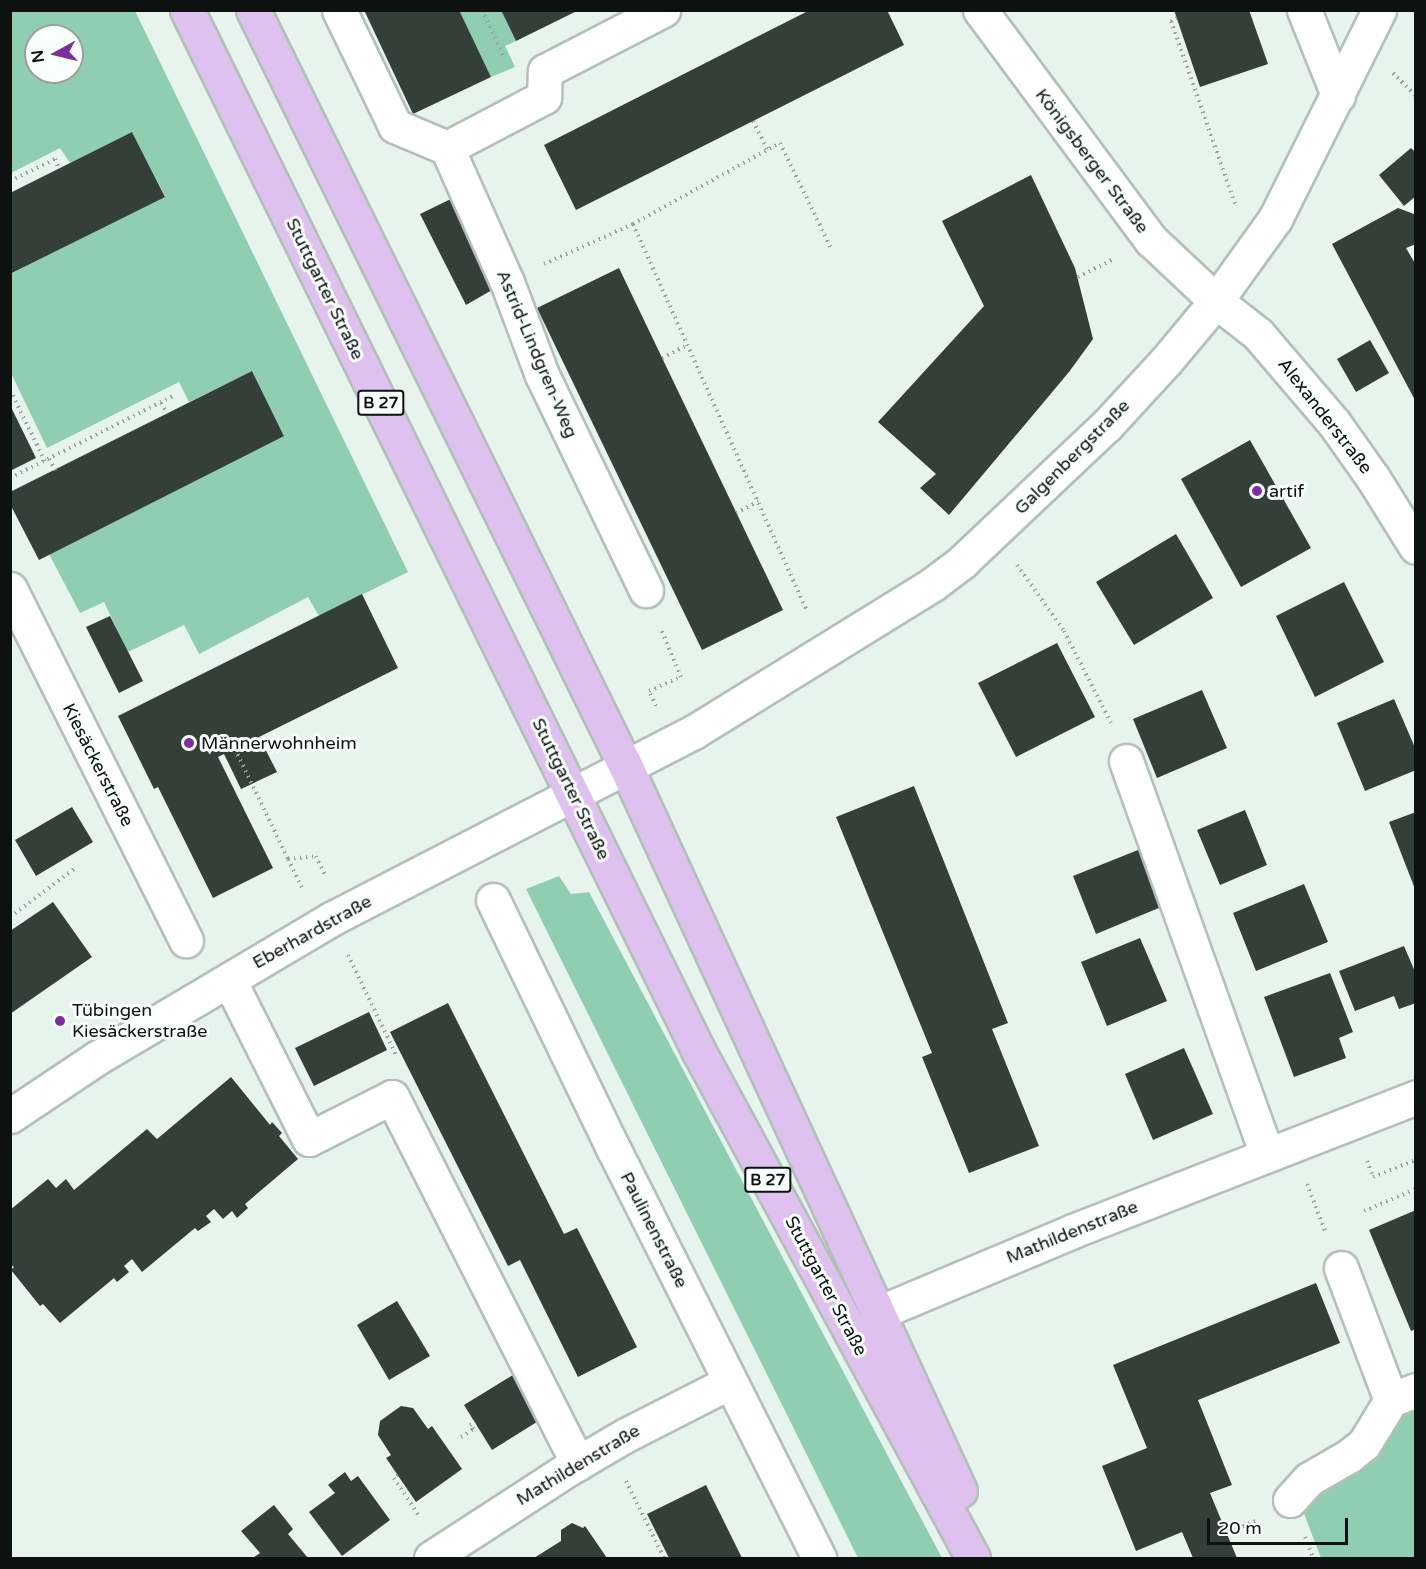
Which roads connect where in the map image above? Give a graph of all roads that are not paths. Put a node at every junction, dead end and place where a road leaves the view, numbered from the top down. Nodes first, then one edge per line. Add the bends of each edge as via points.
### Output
1 (187, 10) edge
2 (253, 10) edge
3 (339, 10) edge
4 (663, 10) edge
5 (980, 10) edge
6 (1304, 10) edge
7 (1378, 10) edge
8 (1338, 95) junction
9 (447, 148) junction
10 (1216, 301) junction
11 (1416, 547) edge
12 (10, 589) edge
13 (645, 590) road end
14 (1126, 761) road end
15 (626, 767) junction
16 (574, 795) junction
17 (493, 900) dead end
18 (186, 940) dead end
19 (229, 980) junction
20 (1416, 1097) edge
21 (10, 1116) edge
22 (1267, 1154) junction
23 (1341, 1268) dead end
24 (878, 1313) junction
25 (730, 1382) junction
26 (1403, 1395) edge
27 (578, 1463) junction
28 (1290, 1500) dead end
29 (431, 1558) edge
30 (819, 1558) edge
31 (973, 1558) edge
32 (990, 1558) edge

1 - 16 main road, Stuttgarter Straße / B 27
2 - 15 main road, Stuttgarter Straße / B 27
3 - 9 street via 395,126
4 - 9 street via 545,71 544,97
5 - 10 street, Königsberger Straße via 1151,240
6 - 8 street
7 - 8 street, Galgenbergstraße
8 - 10 street, Galgenbergstraße via 1275,219
9 - 13 street, Astrid-Lindgren-Weg via 507,282 542,375
10 - 11 street, Alexanderstraße via 1258,334 1334,423
10 - 15 street, Galgenbergstraße via 1106,426 994,535 933,584
12 - 18 street, Kiesäckerstraße
14 - 22 street
15 - 16 street, Eberhardstraße
15 - 24 main road, Stuttgarter Straße / B 27
16 - 19 street, Eberhardstraße via 337,916
16 - 31 main road, Stuttgarter Straße / B 27 via 698,1050
17 - 25 street, Paulinenstraße
19 - 21 street, Eberhardstraße via 97,1058
19 - 27 street via 309,1139 393,1097
20 - 22 street, Mathildenstraße
22 - 24 street, Mathildenstraße
23 - 26 street
24 - 32 main road, Stuttgarter Straße / B 27
25 - 27 street, Mathildenstraße
25 - 30 street, Paulinenstraße
26 - 28 street via 1364,1444 1309,1479
27 - 29 street, Mathildenstraße

